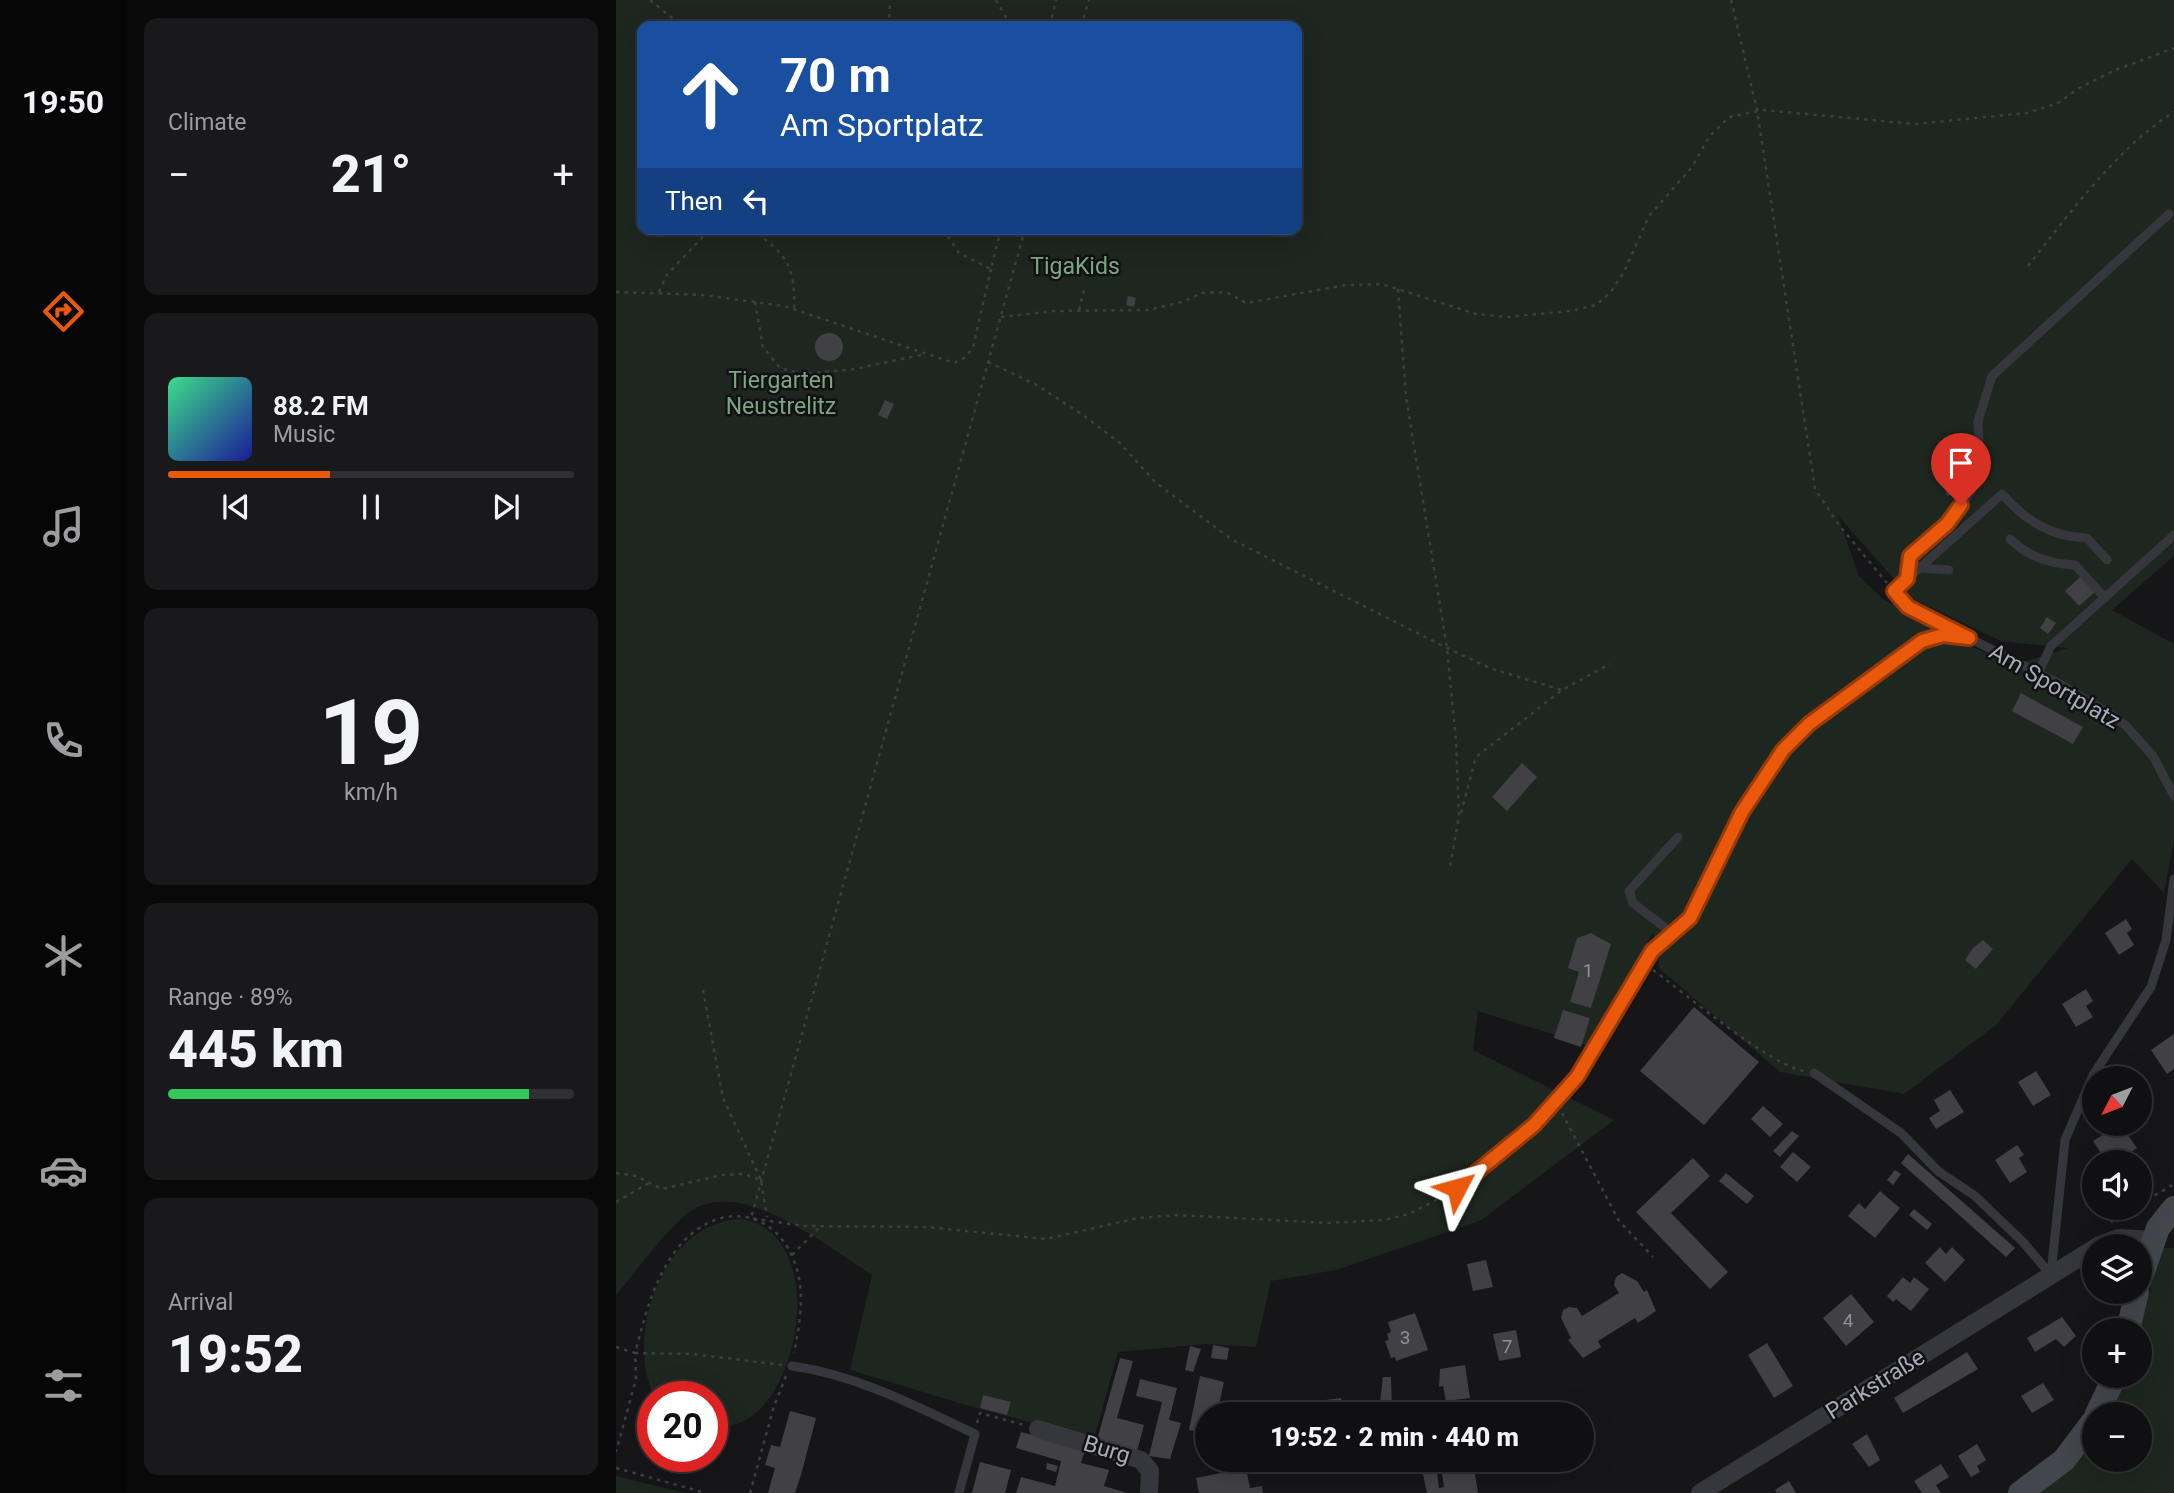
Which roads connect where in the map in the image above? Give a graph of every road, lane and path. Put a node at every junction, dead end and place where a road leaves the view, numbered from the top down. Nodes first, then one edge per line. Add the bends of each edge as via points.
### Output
1 (650, 0) edge
2 (890, 0) edge
3 (996, 0) edge
4 (1056, 0) edge
5 (1089, 0) edge
6 (1731, 0) edge
7 (676, 21) edge
8 (889, 21) edge
9 (1008, 21) edge
10 (1051, 21) edge
11 (1083, 21) edge
12 (2174, 48) edge
13 (1757, 110) junction
14 (2174, 111) edge
15 (2169, 214) dead end
16 (704, 235) edge
17 (760, 235) edge
18 (947, 235) edge
19 (1000, 235) edge
20 (1023, 235) edge
21 (2028, 266) dead end
22 (991, 269) junction
23 (1085, 286) dead end
24 (1398, 289) junction
25 (616, 292) edge
26 (659, 292) junction
27 (755, 302) junction
28 (794, 309) junction
29 (1079, 310) junction
30 (1001, 317) junction
31 (925, 354) junction
32 (988, 362) junction
33 (2174, 536) edge
34 (2010, 539) dead end
35 (2107, 560) dead end
36 (1920, 568) junction
37 (1949, 570) dead end
38 (1907, 579) junction
39 (1894, 591) junction
40 (2105, 598) junction
41 (1969, 638) junction
42 (1447, 648) junction
43 (1610, 664) dead end
44 (2038, 673) junction
45 (1562, 690) junction
46 (2174, 796) edge
47 (1460, 816) junction
48 (1678, 837) dead end
49 (1450, 867) dead end
50 (2174, 879) edge
51 (1672, 933) junction
52 (1644, 963) junction
53 (703, 990) dead end
54 (1814, 1073) joint
55 (1556, 1103) junction
56 (616, 1173) edge
57 (761, 1180) junction
58 (649, 1182) junction
59 (2174, 1184) edge
60 (1457, 1188) joint
61 (2152, 1198) edge
62 (616, 1202) edge
63 (2174, 1208) edge
64 (751, 1217) junction
65 (768, 1218) junction
66 (822, 1225) junction
67 (2153, 1240) joint
68 (2152, 1243) edge
69 (792, 1255) junction
70 (2082, 1256) edge
71 (1653, 1257) dead end
72 (2051, 1276) junction
73 (616, 1347) edge
74 (635, 1353) junction
75 (792, 1366) junction
76 (1038, 1429) joint
77 (975, 1434) junction
78 (2082, 1436) edge
79 (616, 1452) edge
80 (616, 1468) edge
81 (675, 1485) junction
82 (672, 1493) edge
83 (706, 1493) edge
84 (750, 1493) edge
85 (959, 1493) edge
86 (1149, 1493) edge
87 (1700, 1493) edge
88 (2020, 1493) edge

1 - 7 path
2 - 8 path
3 - 9 path
4 - 10 path
5 - 11 path
6 - 13 path
12 - 13 path via 2113,71 2058,103 2028,113 1915,124
13 - 24 path via 1729,117 1709,137 1692,167 1649,216 1624,272 1596,305 1507,317 1455,309
13 - 39 path via 1815,489
14 - 21 path via 2131,148
15 - 38 lane via 1992,376 1978,421 1980,468 1966,472 1971,491 1952,518 1910,556
16 - 26 path via 666,276
17 - 28 path via 788,261 795,282
18 - 22 path via 959,253
19 - 22 path
20 - 30 path
22 - 31 path via 973,347 966,358 954,363
23 - 29 path
24 - 29 path via 1382,284 1346,285 1246,303 1228,293 1202,293 1148,310
24 - 42 path via 1406,397
25 - 26 path
26 - 27 path
27 - 28 path
27 - 31 path via 763,347 780,368 803,374 855,369
28 - 31 path
29 - 30 path
30 - 32 path
32 - 42 path via 1035,384 1083,415 1171,495 1231,539
32 - 57 path
33 - 40 lane
34 - 40 lane via 2021,550 2053,564 2075,565
35 - 36 lane via 2087,538 2042,528 2002,494
36 - 37 lane
36 - 38 lane
38 - 39 lane
39 - 41 lane via 1908,607
40 - 44 lane via 2051,646
41 - 44 lane, Am Sportplatz
41 - 51 lane, Am Sportplatz via 1943,635 1922,641 1794,737 1750,797 1690,918
42 - 45 path via 1492,669
42 - 47 path
43 - 45 path
44 - 46 lane, Am Sportplatz via 2126,726 2153,756
45 - 47 path via 1476,757
47 - 49 path
48 - 51 lane via 1629,891 1633,903
50 - 72 lane via 2166,940 2151,987 2093,1075 2065,1140
51 - 52 lane, Am Sportplatz
52 - 54 path via 1781,1062
52 - 55 lane, Am Sportplatz via 1577,1077
53 - 57 path via 723,1098
54 - 72 lane via 1901,1133 1938,1171 1975,1196
55 - 60 lane, Am Sportplatz
55 - 71 path via 1619,1221
56 - 58 path
57 - 58 path via 744,1174 722,1175 662,1189
57 - 64 path
57 - 65 path
58 - 62 path
59 - 61 path
60 - 66 path via 1409,1214 1362,1222 1178,1215 1138,1218 1046,1239 927,1227
63 - 67 main road
64 - 65 path
64 - 69 path via 772,1228
64 - 74 path via 721,1217 702,1226 679,1247 655,1285
65 - 66 path
66 - 69 path
67 - 68 main road
69 - 75 path via 800,1283
70 - 72 street, Parkstraße
72 - 87 street, Parkstraße
73 - 74 path
74 - 75 path via 692,1354
74 - 79 path via 636,1379
75 - 77 lane via 882,1390
75 - 84 path via 774,1406
76 - 77 path via 980,1413
76 - 86 street, Burg via 1141,1460 1150,1471
77 - 85 lane
78 - 88 main road via 2064,1460
80 - 81 path
81 - 82 path
81 - 83 path

